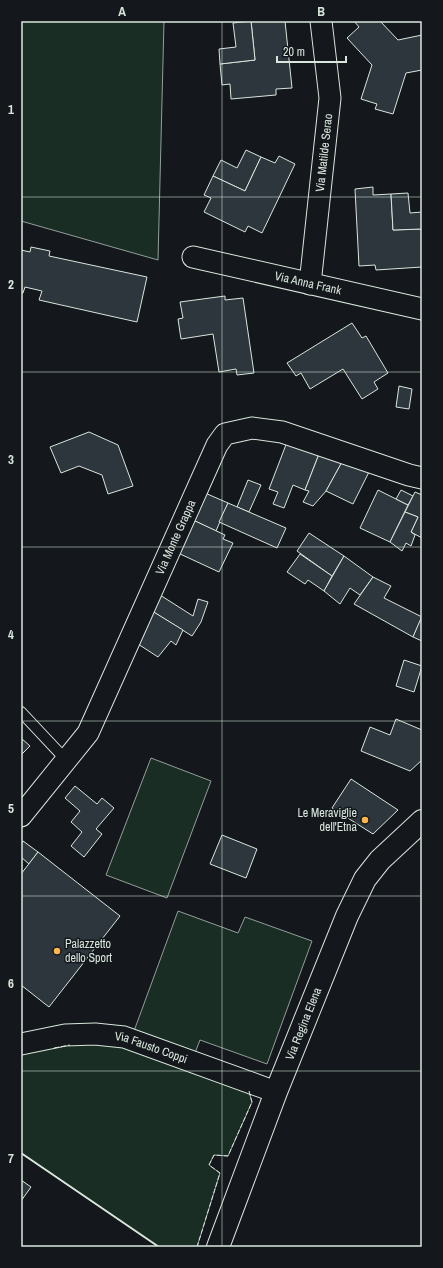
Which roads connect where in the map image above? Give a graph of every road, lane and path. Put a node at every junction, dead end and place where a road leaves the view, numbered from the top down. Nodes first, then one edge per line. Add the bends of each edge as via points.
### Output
1 (321, 21) edge
2 (193, 257) dead end
3 (310, 284) junction
4 (422, 309) edge
5 (422, 478) edge
6 (21, 712) edge
7 (67, 761) junction
8 (21, 816) edge
9 (422, 821) edge
10 (21, 1044) edge
11 (276, 1092) junction
12 (218, 1247) edge

1 - 3 street, Via Matilde Serao via 330,98
2 - 3 street, Via Anna Frank
3 - 4 street, Via Anna Frank
5 - 7 street, Via Monte Grappa via 282,432 252,428 225,434 217,445 88,733
6 - 7 lane
7 - 8 street, Via Monte Grappa
9 - 11 street, Via Regina Elena via 380,860 365,879 347,916
10 - 11 street, Via Fausto Coppi via 65,1035 95,1034 124,1037
11 - 12 street, Via Regina Elena

